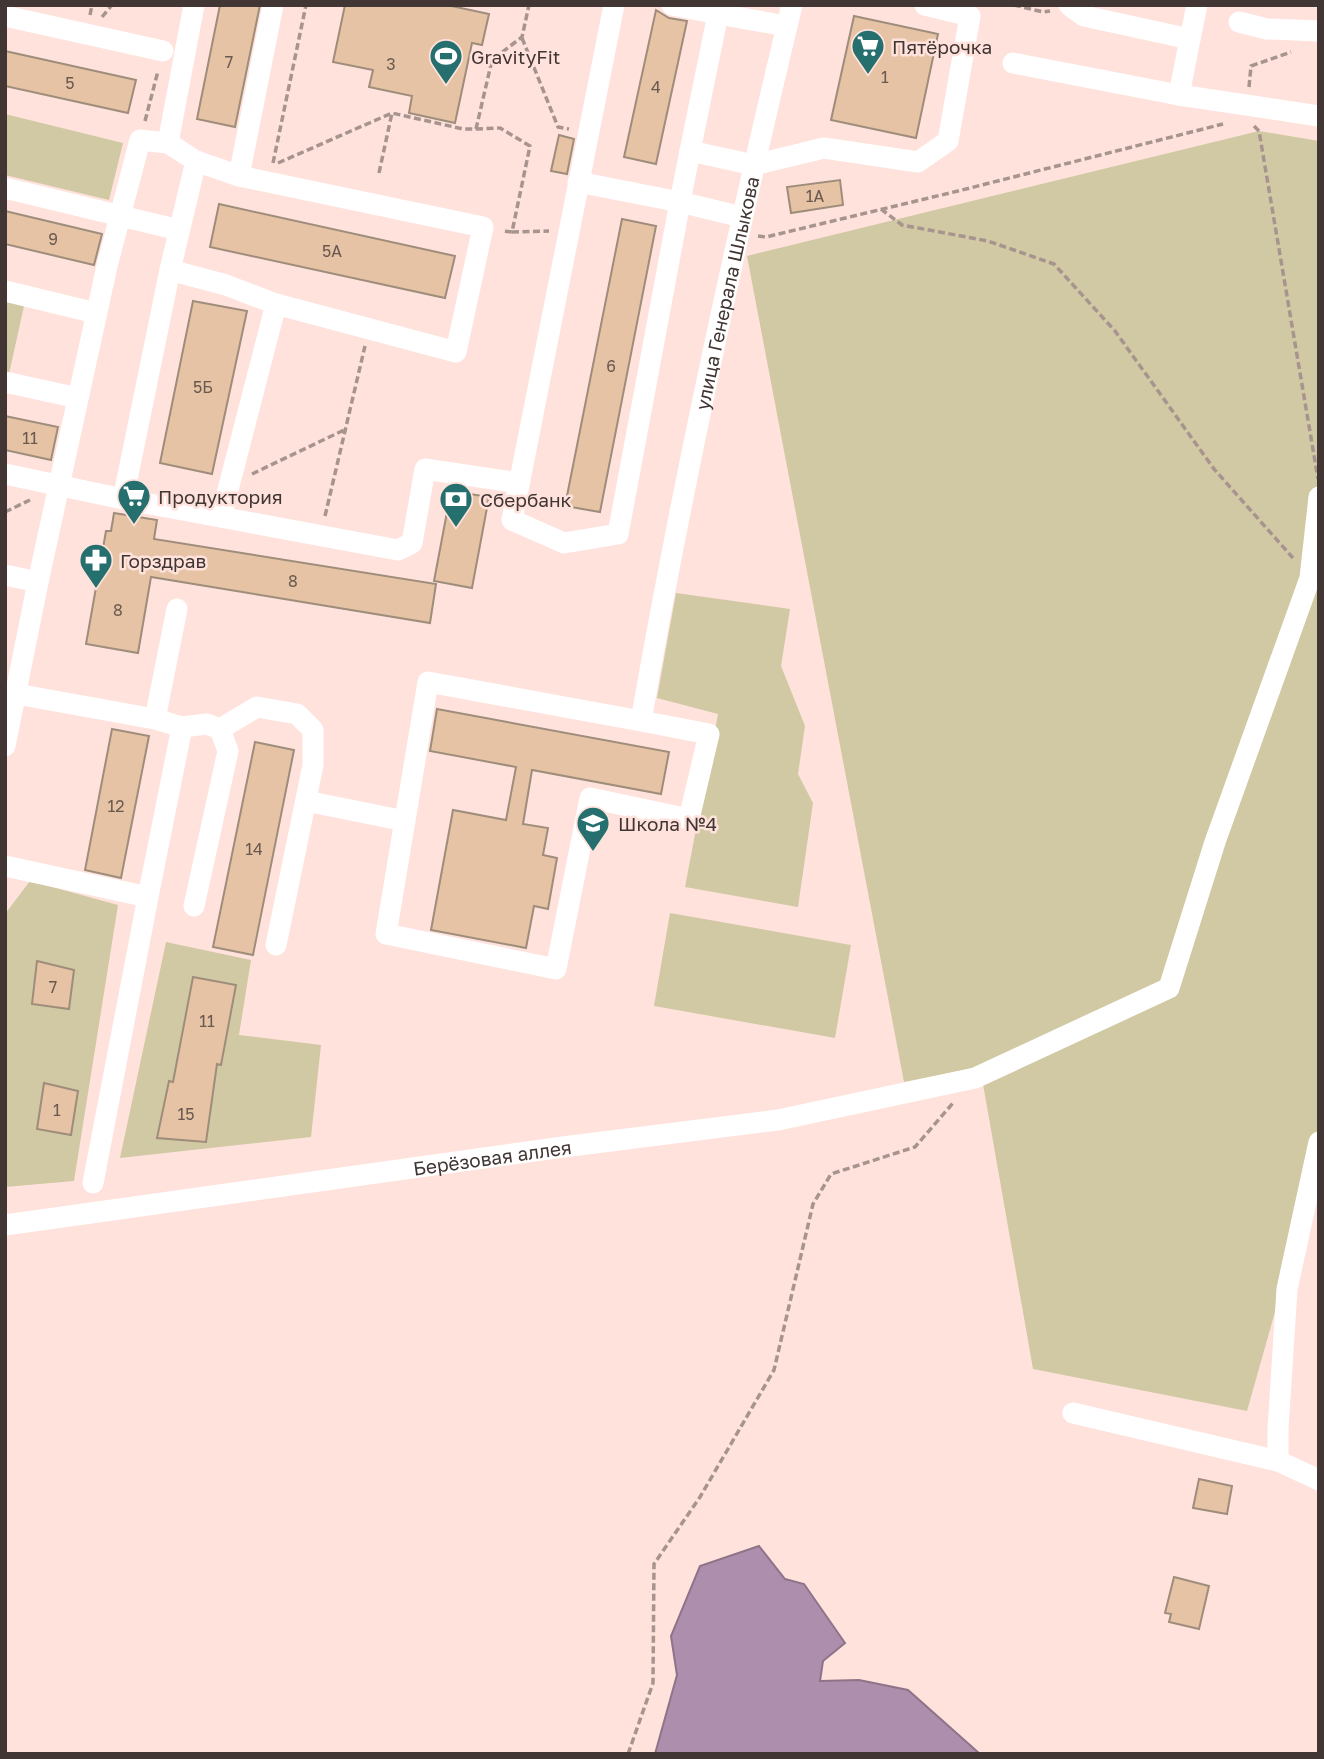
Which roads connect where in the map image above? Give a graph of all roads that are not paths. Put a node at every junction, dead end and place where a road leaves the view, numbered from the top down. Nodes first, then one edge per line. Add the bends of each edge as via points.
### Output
1 (194, 5) edge
2 (273, 5) edge
3 (614, 5) edge
4 (672, 5) edge
5 (792, 5) edge
6 (925, 5) edge
7 (1196, 5) edge
8 (1071, 6) edge
9 (718, 13) junction
10 (5, 16) edge
11 (1239, 22) dead end
12 (787, 26) junction
13 (1319, 31) edge
14 (1191, 39) junction
15 (163, 51) road end
16 (1013, 63) dead end
17 (1179, 95) junction
18 (1319, 116) edge
19 (168, 144) junction
20 (690, 151) junction
21 (196, 161) junction
22 (754, 164) junction
23 (239, 176) junction
24 (578, 182) junction
25 (5, 188) edge
26 (680, 202) junction
27 (120, 216) junction
28 (740, 227) junction
29 (179, 230) junction
30 (170, 270) junction
31 (5, 291) edge
32 (276, 304) junction
33 (96, 313) junction
34 (5, 382) edge
35 (78, 398) junction
36 (5, 474) edge
37 (519, 483) junction
38 (60, 484) junction
39 (1319, 497) edge
40 (123, 499) junction
41 (221, 517) junction
42 (5, 575) edge
43 (38, 582) junction
44 (177, 609) dead end
45 (11, 693) edge
46 (155, 719) junction
47 (641, 721) junction
48 (182, 727) junction
49 (220, 729) junction
50 (5, 747) edge
51 (306, 801) junction
52 (405, 821) junction
53 (5, 866) edge
54 (148, 897) junction
55 (194, 906) dead end
56 (276, 945) dead end
57 (1319, 1142) edge
58 (93, 1183) dead end
59 (5, 1225) edge
60 (1073, 1413) dead end
61 (1278, 1461) junction
62 (1319, 1480) edge

1 - 19 street
2 - 23 street
3 - 24 street
4 - 9 street
5 - 12 street, улица Генерала Шлыкова
6 - 22 street via 970,16 948,141 918,162 824,148
7 - 14 street
8 - 14 street via 1084,16
9 - 12 street
9 - 20 street
10 - 15 street
11 - 13 street via 1267,29
12 - 22 street, улица Генерала Шлыкова
14 - 17 street
16 - 17 street
17 - 18 street via 1246,111
19 - 21 street
19 - 27 street via 140,140
20 - 22 street
20 - 26 street
21 - 23 street
21 - 29 street
22 - 28 street, улица Генерала Шлыкова
23 - 32 street via 483,227 456,352
24 - 26 street
24 - 37 street
25 - 27 street
26 - 28 street
26 - 37 street via 618,534 564,543 512,520
27 - 29 street
27 - 33 street
28 - 47 street, улица Генерала Шлыкова via 665,582
29 - 30 street
30 - 32 street
30 - 40 street
31 - 33 street
32 - 41 street
33 - 35 street
34 - 35 street
35 - 38 street
36 - 38 street
37 - 41 street via 425,469 412,543 398,550
38 - 40 street
38 - 43 street
39 - 59 street, Берёзовая аллея via 1310,578 1215,842 1169,988 975,1078 778,1120
40 - 41 street
42 - 43 street
43 - 45 street
44 - 46 street
45 - 46 street
45 - 50 street
46 - 48 street
47 - 52 street via 428,682
47 - 52 street via 709,734 689,819 590,798 556,969 386,934
48 - 49 street via 208,724
48 - 54 street
49 - 51 street via 257,708 297,714 313,730
49 - 55 street via 228,751
51 - 52 street
51 - 56 street
53 - 54 street
54 - 58 street
57 - 61 street via 1287,1289
60 - 61 street
61 - 62 street

